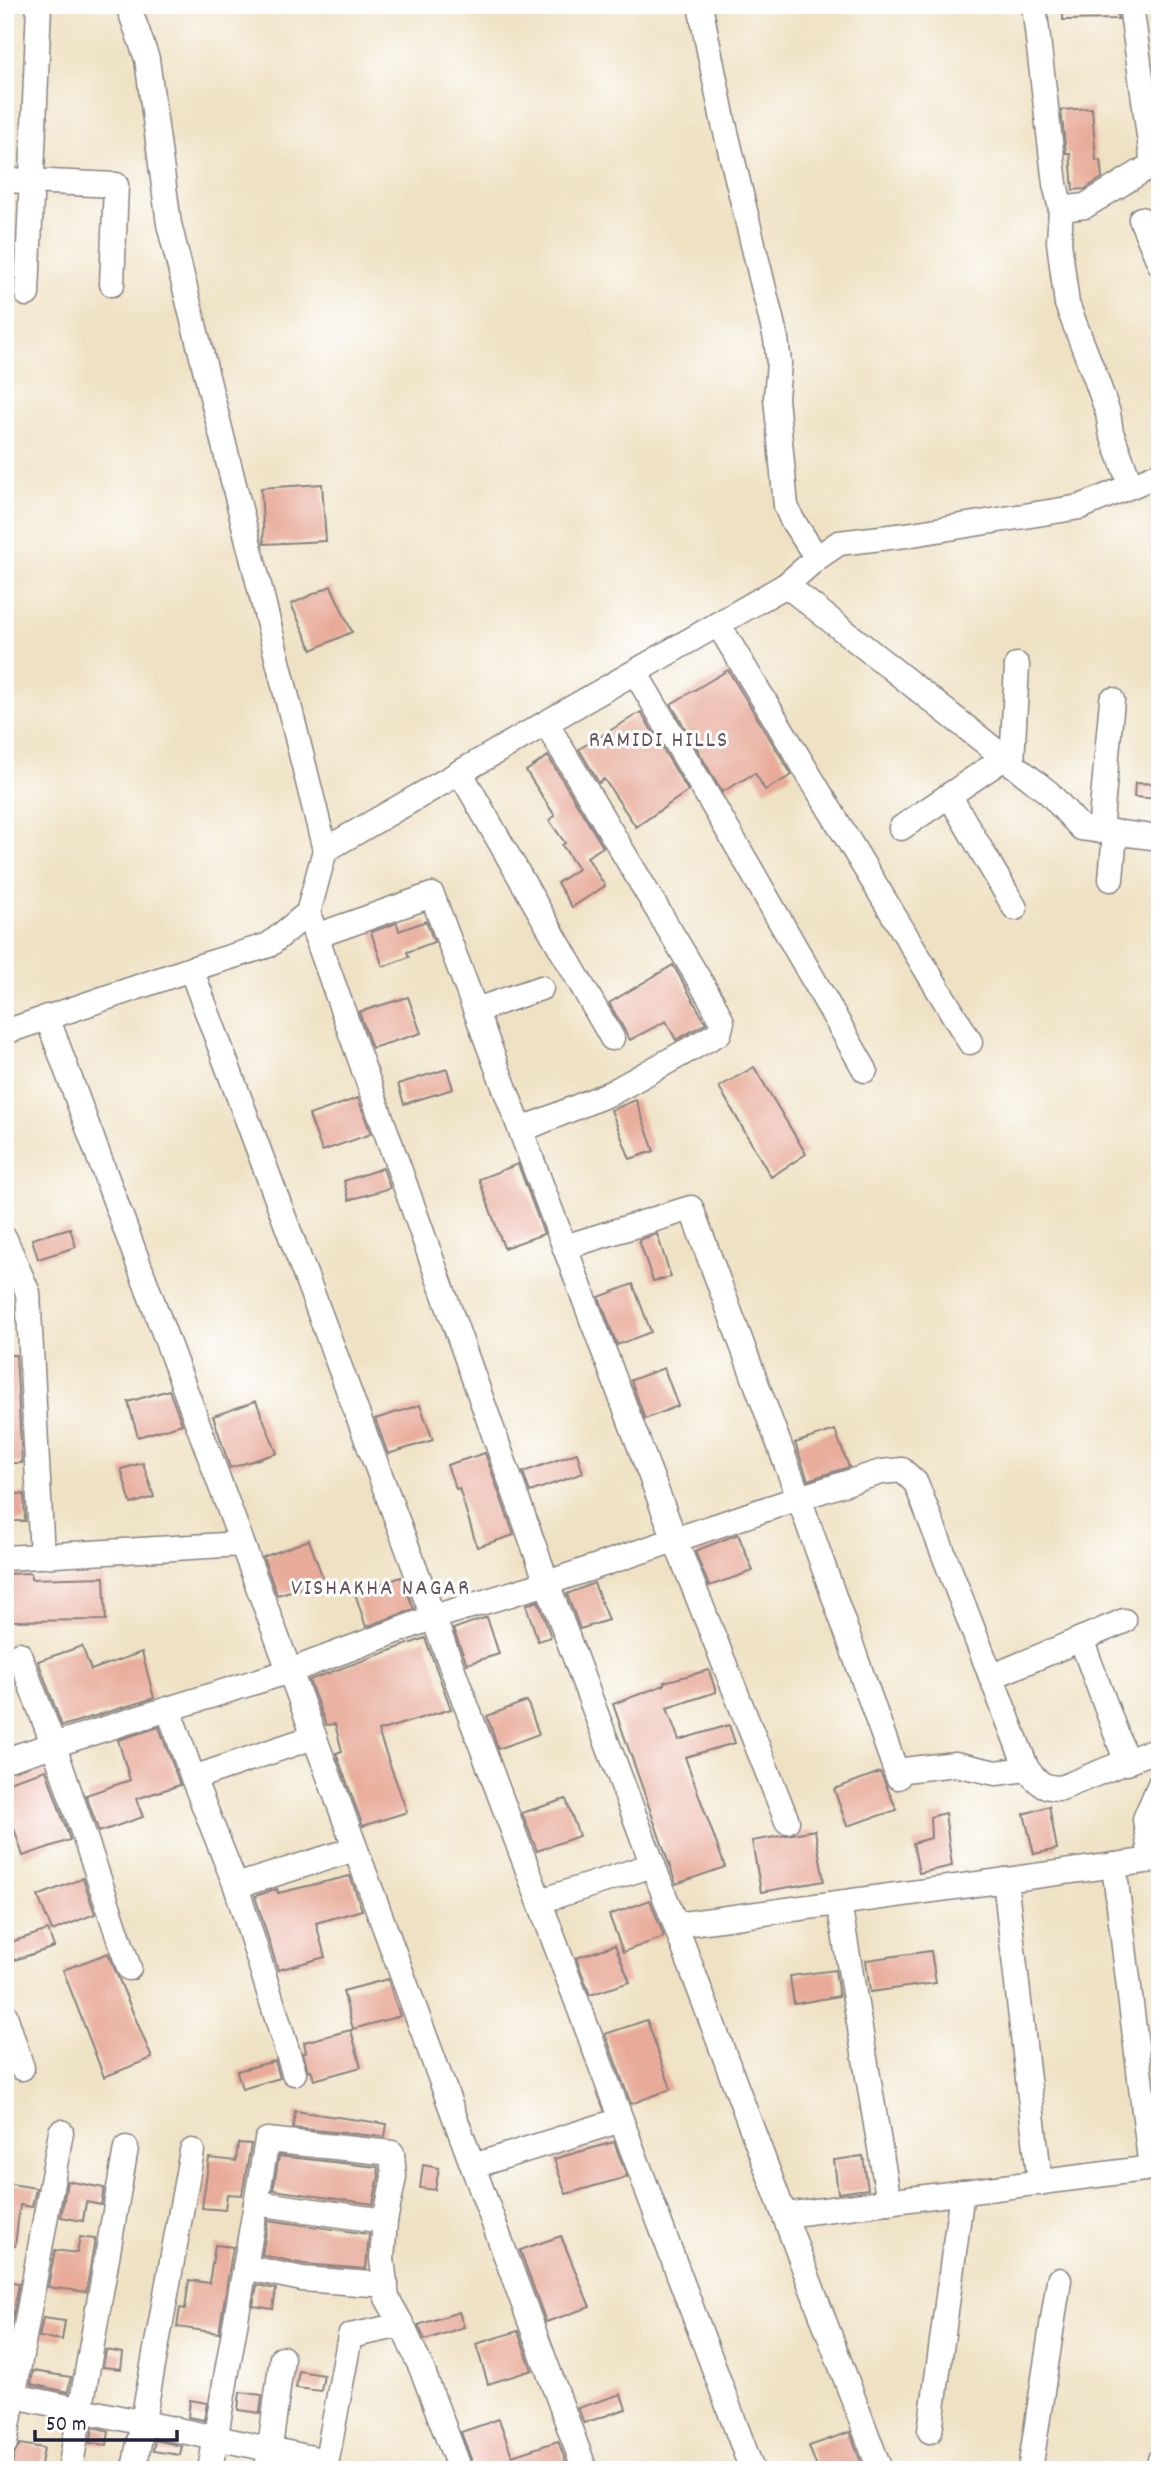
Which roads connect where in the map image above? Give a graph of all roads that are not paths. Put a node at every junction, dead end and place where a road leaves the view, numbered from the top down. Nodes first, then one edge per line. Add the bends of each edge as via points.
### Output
1 (39, 5) edge
2 (128, 5) edge
3 (700, 5) edge
4 (1034, 5) edge
5 (1131, 5) edge
6 (1156, 162) edge
7 (5, 180) edge
8 (32, 181) junction
9 (1061, 209) junction
10 (1140, 219) dead end
11 (1160, 264) edge
12 (113, 284) dead end
13 (27, 294) dead end
14 (1160, 474) edge
15 (1131, 486) junction
16 (817, 558) junction
17 (786, 585) junction
18 (718, 624) junction
19 (1017, 665) dead end
20 (635, 672) junction
21 (1112, 700) dead end
22 (546, 723) junction
23 (1008, 761) junction
24 (460, 772) junction
25 (948, 796) junction
26 (901, 828) dead end
27 (1108, 832) junction
28 (1160, 838) edge
29 (325, 850) junction
30 (1111, 879) dead end
31 (1015, 908) dead end
32 (312, 925) junction
33 (191, 969) junction
34 (541, 988) dead end
35 (476, 1010) junction
36 (47, 1017) junction
37 (5, 1032) edge
38 (612, 1038) dead end
39 (970, 1042) dead end
40 (865, 1070) dead end
41 (521, 1130) junction
42 (5, 1239) edge
43 (565, 1247) junction
44 (16, 1294) edge
45 (799, 1498) junction
46 (675, 1540) junction
47 (242, 1544) junction
48 (42, 1556) junction
49 (5, 1558) edge
50 (547, 1583) junction
51 (434, 1617) junction
52 (1124, 1621) dead end
53 (1081, 1639) junction
54 (19, 1654) dead end
55 (289, 1671) junction
56 (992, 1677) junction
57 (169, 1710) junction
58 (314, 1737) junction
59 (54, 1746) junction
60 (1156, 1750) edge
61 (5, 1760) edge
62 (1127, 1763) junction
63 (1027, 1769) junction
64 (193, 1779) junction
65 (1160, 1781) edge
66 (787, 1821) dead end
67 (355, 1849) junction
68 (1156, 1859) edge
69 (653, 1865) junction
70 (1114, 1865) junction
71 (1005, 1880) junction
72 (236, 1886) junction
73 (540, 1901) junction
74 (838, 1903) junction
75 (676, 1925) junction
76 (129, 1968) dead end
77 (5, 2015) edge
78 (22, 2068) dead end
79 (294, 2073) dead end
80 (621, 2120) junction
81 (61, 2132) dead end
82 (126, 2148) dead end
83 (192, 2151) dead end
84 (473, 2166) junction
85 (1155, 2168) edge
86 (1040, 2182) junction
87 (962, 2193) junction
88 (889, 2202) junction
89 (256, 2203) junction
90 (785, 2215) junction
91 (385, 2221) junction
92 (245, 2267) junction
93 (1059, 2280) dead end
94 (386, 2286) junction
95 (402, 2325) junction
96 (282, 2357) dead end
97 (9, 2395) edge
98 (79, 2410) junction
99 (142, 2423) junction
100 (930, 2431) dead end
101 (216, 2437) junction
102 (5, 2442) edge
103 (269, 2460) edge
104 (1160, 2460) edge
105 (325, 2465) edge
106 (69, 2470) edge
107 (134, 2470) edge
108 (210, 2470) edge
109 (460, 2470) edge
110 (584, 2470) edge
111 (752, 2470) edge
112 (880, 2470) edge
113 (1030, 2470) edge
114 (1158, 2470) edge

1 - 8 street
2 - 29 street via 147,59 169,224
3 - 16 street via 776,338 776,398 786,506
4 - 9 street
5 - 6 street
6 - 9 street via 1085,206
7 - 8 street
8 - 12 street via 116,185
8 - 13 street
9 - 15 street via 1059,242 1066,304
10 - 11 street
14 - 15 street
15 - 16 street via 1080,507 839,542
16 - 17 street
17 - 18 street
17 - 23 street
18 - 20 street
18 - 39 street
19 - 23 street
20 - 22 street
20 - 40 street
21 - 27 street
22 - 24 street
22 - 41 street via 722,1022 719,1033 613,1092
23 - 25 street
23 - 27 street via 1049,793 1081,828
24 - 29 street
24 - 38 street
25 - 26 street
25 - 31 street
27 - 28 street
27 - 30 street
29 - 32 street
32 - 33 street via 269,945
32 - 35 street via 432,895
32 - 50 street
33 - 36 street
33 - 51 street
34 - 35 street
35 - 41 street
36 - 37 street
36 - 47 street
41 - 43 street
42 - 44 street
43 - 45 street via 691,1208
43 - 46 street
44 - 48 street
45 - 46 street
45 - 56 street via 881,1472 902,1470 916,1483
45 - 63 street via 897,1774 955,1764 996,1773
46 - 50 street
46 - 66 street
47 - 48 street
47 - 55 street
48 - 49 street
50 - 51 street
50 - 69 street
51 - 55 street
51 - 73 street
52 - 53 street
53 - 56 street
53 - 62 street
54 - 59 street
55 - 57 street
55 - 58 street
56 - 63 street
57 - 59 street
57 - 64 street
58 - 64 street
58 - 67 street
59 - 61 street
59 - 76 street
60 - 62 street
60 - 65 street
62 - 63 street via 1061,1788 1046,1788
64 - 72 street
65 - 68 street via 1145,1819
67 - 72 street
67 - 84 street
68 - 70 street
69 - 73 street
69 - 75 street
70 - 71 street
70 - 85 street
71 - 74 street
71 - 86 street
72 - 79 street
73 - 80 street
74 - 75 street
74 - 88 street
75 - 90 street
77 - 78 street
80 - 84 street
80 - 111 street
81 - 97 street
82 - 98 street
83 - 99 street
84 - 110 street
85 - 86 street
86 - 87 street
87 - 88 street
87 - 100 street
88 - 90 street
89 - 91 street
89 - 91 street via 267,2140 392,2153 394,2177
89 - 92 street
90 - 112 street
91 - 94 street via 382,2259
92 - 94 street via 302,2279
92 - 101 street
93 - 113 street
94 - 95 street via 387,2298
95 - 105 street via 350,2336
95 - 109 street
96 - 103 street
97 - 98 street
97 - 102 street
98 - 99 street
98 - 106 street
99 - 101 street
99 - 107 street
101 - 103 street
101 - 108 street
103 - 105 street
104 - 114 street

